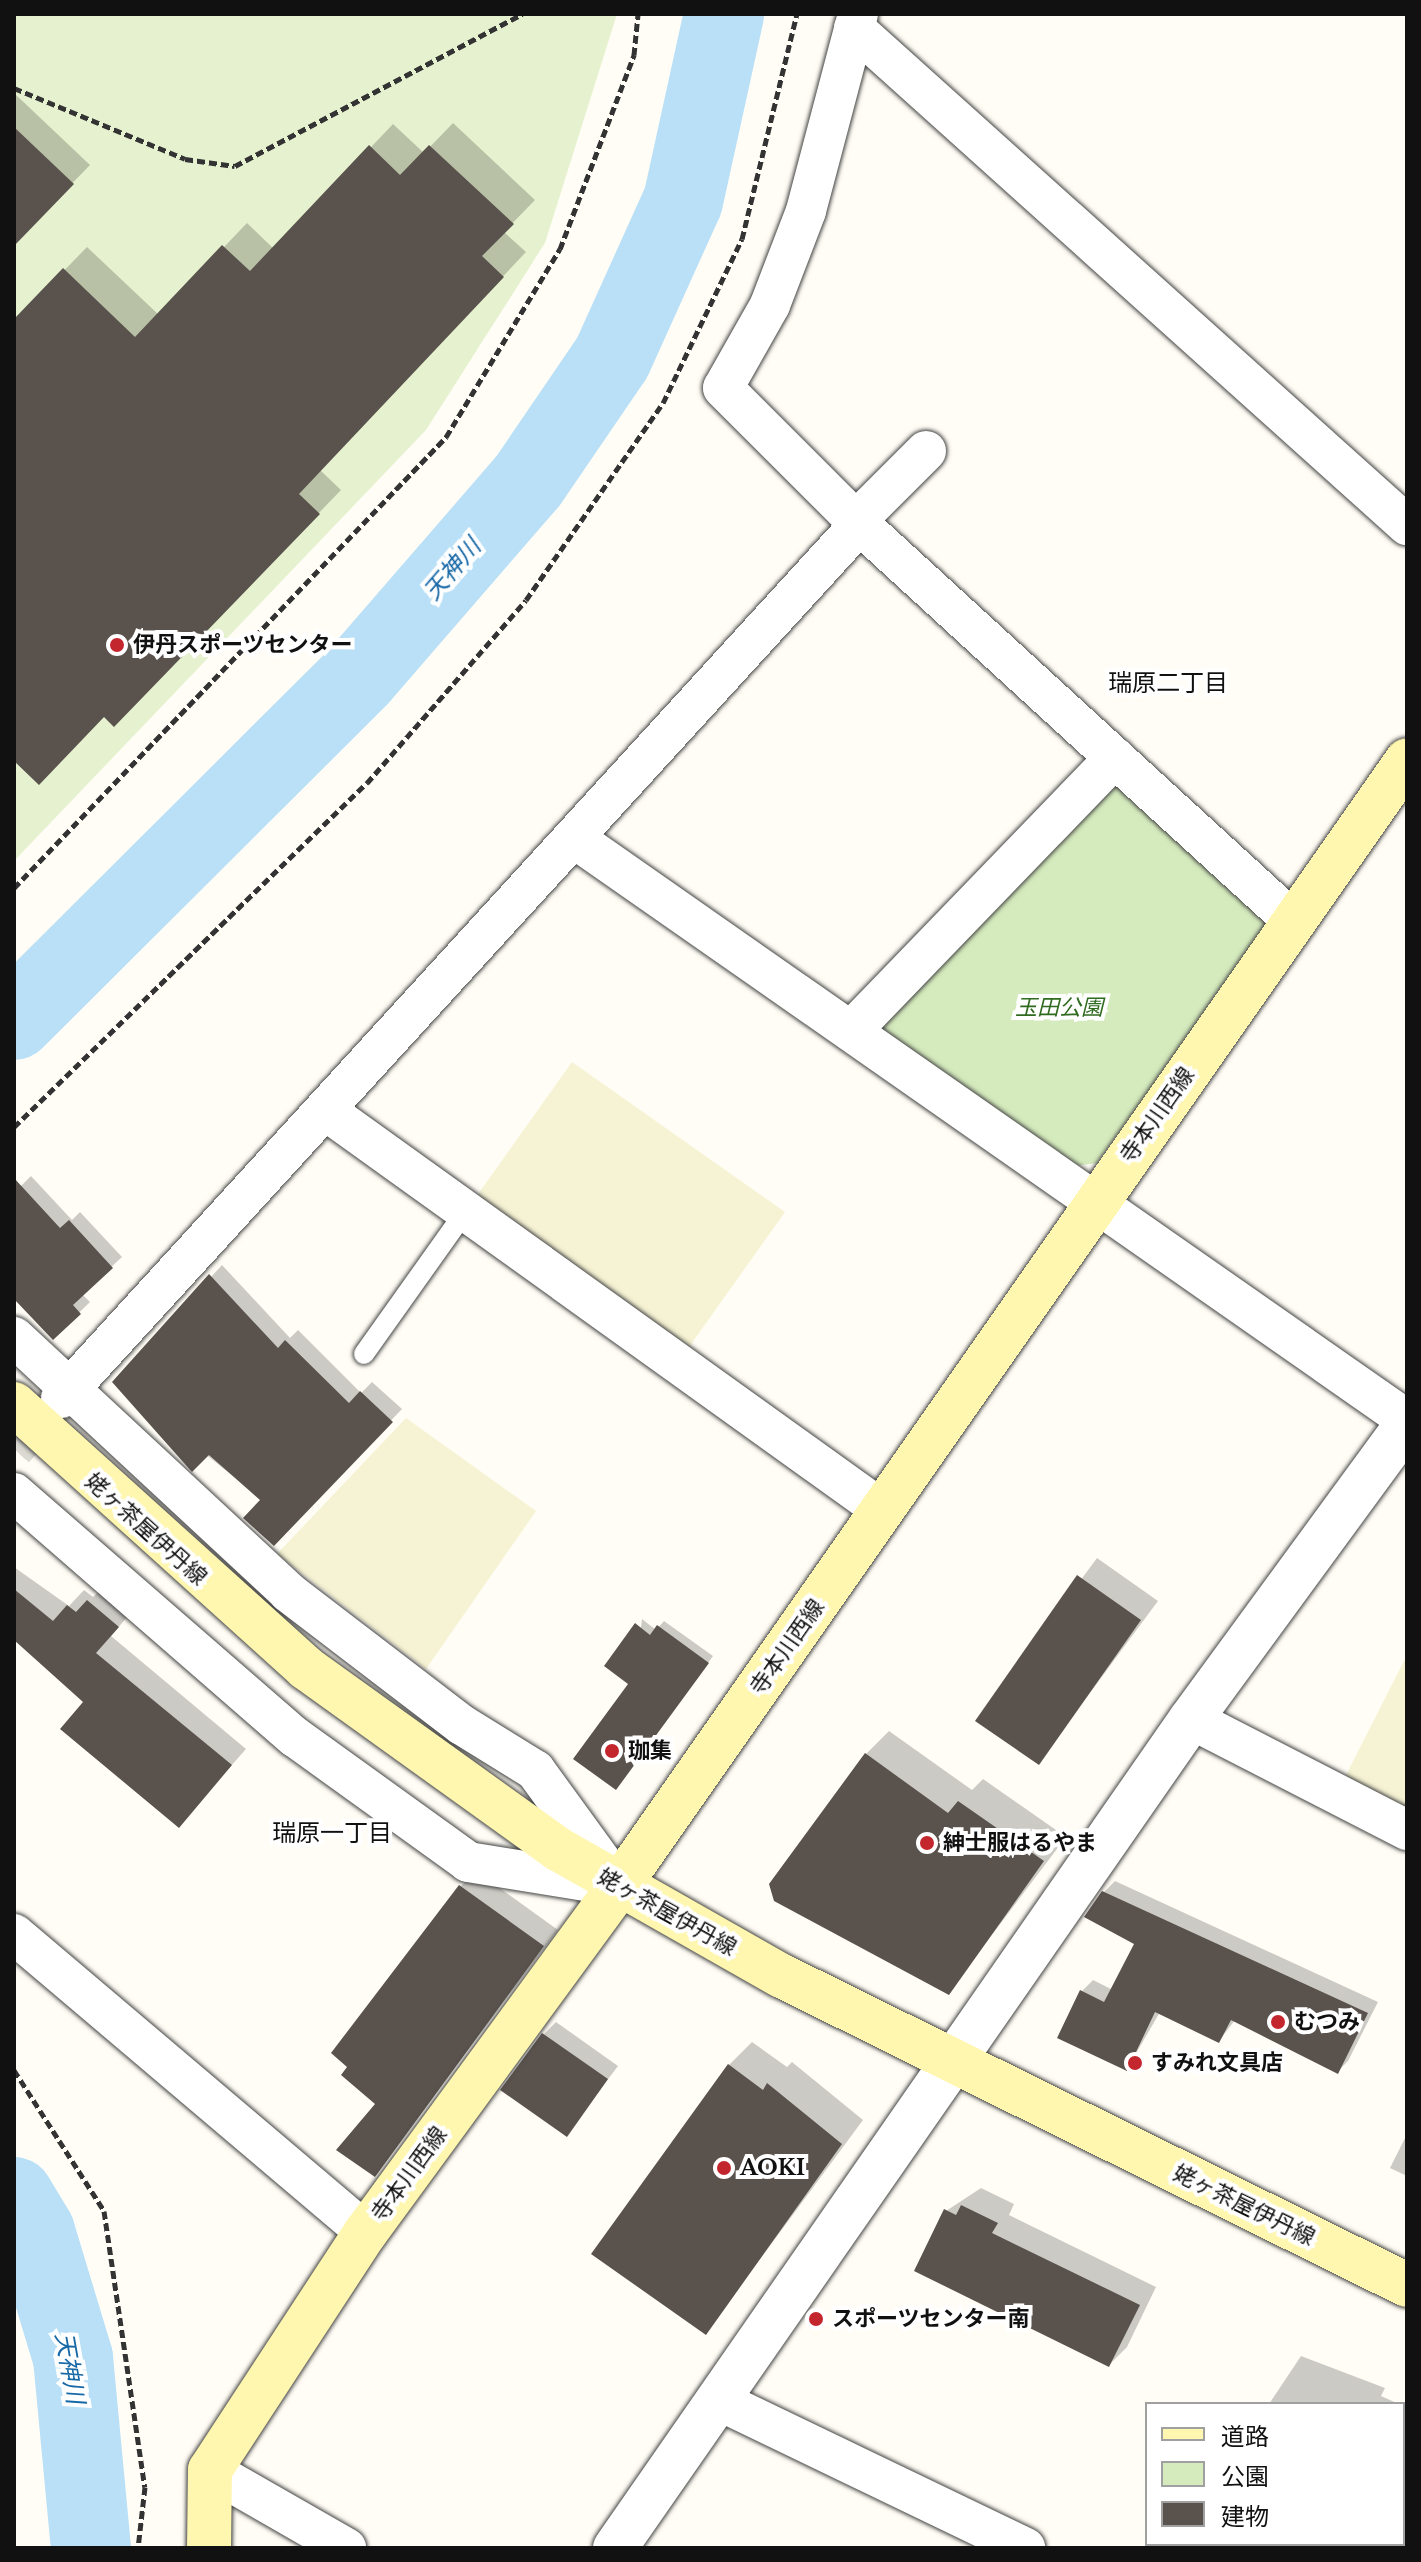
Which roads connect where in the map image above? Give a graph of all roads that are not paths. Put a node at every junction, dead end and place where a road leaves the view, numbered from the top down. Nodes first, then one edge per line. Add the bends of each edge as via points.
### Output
1 (856, 21) edge
2 (926, 451) dead end
3 (858, 523) junction
4 (1407, 525) edge
5 (1115, 758) junction
6 (1407, 760) edge
7 (574, 838) junction
8 (1293, 921) junction
9 (851, 1031) junction
10 (325, 1110) junction
11 (1096, 1202) junction
12 (465, 1212) junction
13 (14, 1337) edge
14 (364, 1354) dead end
15 (64, 1395) junction
16 (14, 1404) edge
17 (1407, 1422) edge
18 (14, 1493) edge
19 (882, 1510) junction
20 (1191, 1719) junction
21 (1407, 1830) edge
22 (619, 1886) junction
23 (14, 1934) edge
24 (958, 2062) junction
25 (366, 2232) junction
26 (1407, 2285) edge
27 (718, 2400) junction
28 (210, 2470) junction
29 (209, 2548) edge
30 (346, 2548) edge
31 (615, 2548) edge
32 (1025, 2548) edge

1 - 3 street via 806,211 770,305 723,388
1 - 4 street
2 - 3 street
3 - 5 street
3 - 7 street
5 - 8 street
5 - 9 street
6 - 8 main road, 寺本川西線
7 - 9 street
7 - 10 street
8 - 11 main road, 寺本川西線
9 - 11 street
10 - 12 street
10 - 15 street
11 - 17 street
11 - 19 main road, 寺本川西線
12 - 14 lane
12 - 19 street
13 - 15 street
15 - 22 street via 288,1592 462,1725 535,1770
16 - 22 main road, 姥ヶ茶屋伊丹線 via 306,1668
17 - 20 street
18 - 22 street via 295,1737 468,1862
19 - 22 main road, 寺本川西線
20 - 21 street
20 - 24 street
22 - 24 main road, 姥ヶ茶屋伊丹線
22 - 25 main road, 寺本川西線
23 - 25 street
24 - 26 main road, 姥ヶ茶屋伊丹線
24 - 27 street
25 - 28 main road, 寺本川西線
27 - 31 street
27 - 32 street
28 - 29 main road
28 - 30 street

